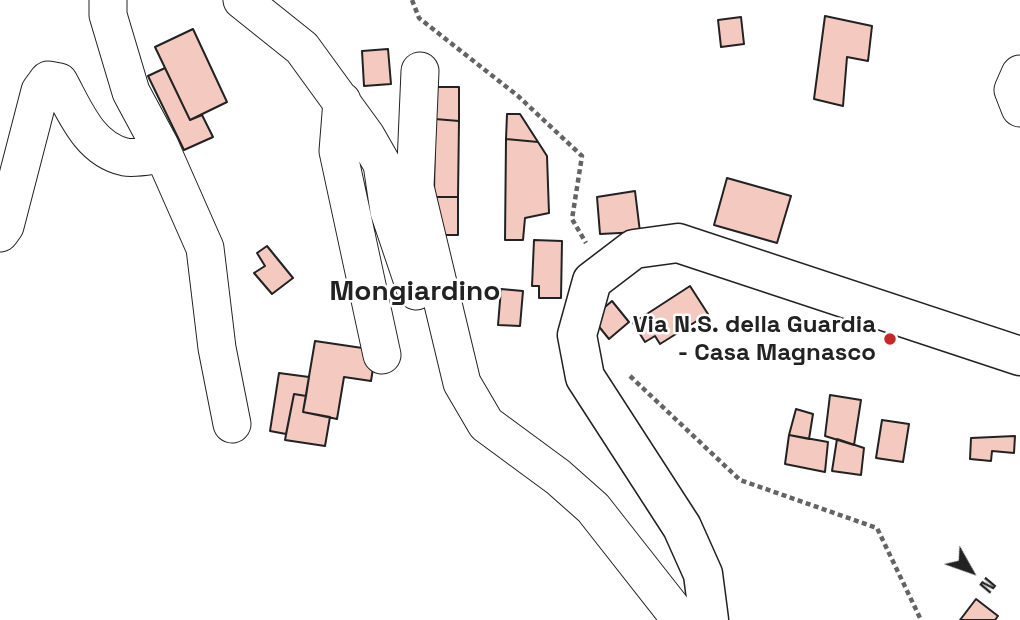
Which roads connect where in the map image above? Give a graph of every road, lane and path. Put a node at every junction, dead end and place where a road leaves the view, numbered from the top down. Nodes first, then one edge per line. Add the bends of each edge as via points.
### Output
1 (108, 0) edge
2 (242, 0) edge
3 (412, 0) edge
4 (420, 71) dead end
5 (1020, 74) edge
6 (342, 102) junction
7 (1020, 108) edge
8 (163, 154) junction
9 (0, 233) edge
10 (592, 281) junction
11 (1020, 335) edge
12 (983, 344) junction
13 (382, 355) dead end
14 (1020, 356) edge
15 (619, 367) dead end
16 (232, 424) dead end
17 (486, 425) junction
18 (681, 620) edge
19 (709, 620) edge
20 (921, 620) edge

1 - 8 street via 108,15 131,92
2 - 6 street via 302,48
3 - 10 path via 419,18 518,96 582,156 572,219 590,250
4 - 17 street via 415,187 462,383
5 - 7 street via 1013,90
6 - 13 street via 338,151
6 - 17 street via 382,164 389,211 448,383 468,414
8 - 9 street via 127,158 102,148 85,129 59,82 48,80 40,91
8 - 16 street via 205,248
10 - 12 main road via 634,249 678,243
10 - 19 main road via 577,335 585,377 682,527 703,574
11 - 12 street
12 - 14 main road
15 - 20 path via 740,480 877,528
17 - 18 street via 593,508

